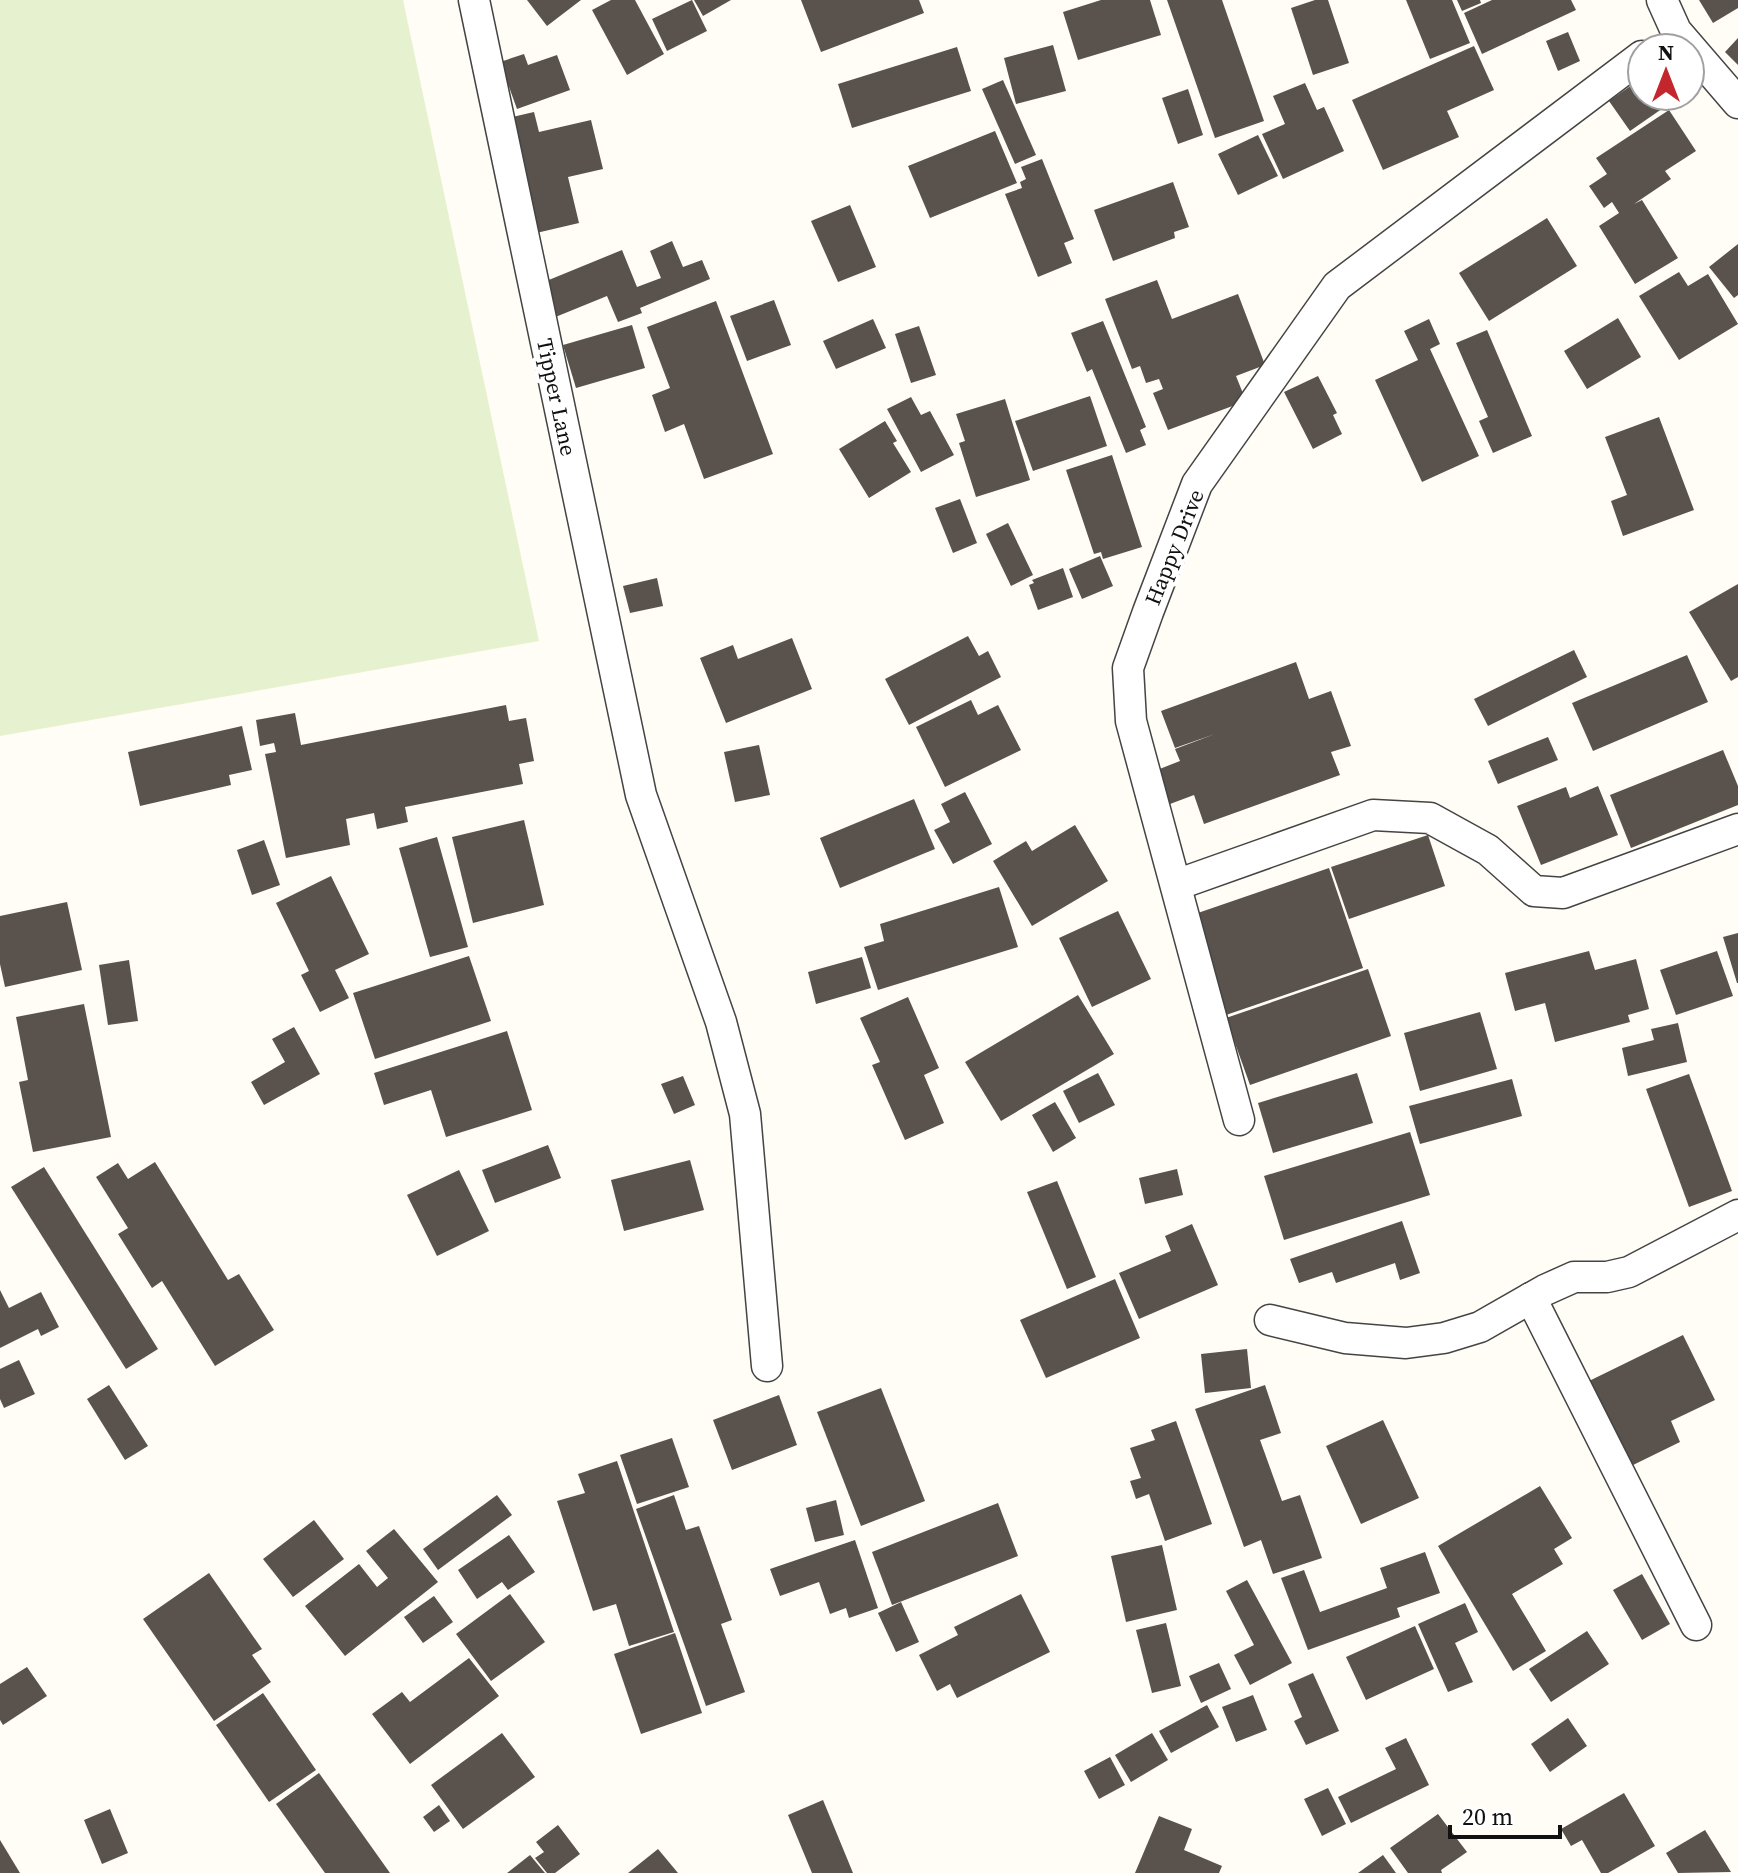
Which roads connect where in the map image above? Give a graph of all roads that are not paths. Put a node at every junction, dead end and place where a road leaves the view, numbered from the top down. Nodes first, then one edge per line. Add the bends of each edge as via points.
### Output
1 (474, 0) edge
2 (1662, 0) edge
3 (1664, 32) edge
4 (1626, 68) edge
5 (1706, 76) edge
6 (1738, 103) edge
7 (1738, 829) edge
8 (1176, 885) junction
9 (1239, 1120) dead end
10 (1738, 1215) edge
11 (1531, 1298) junction
12 (1270, 1320) dead end
13 (767, 1366) dead end
14 (1696, 1625) dead end

1 - 13 street, Tipper Lane via 641,795 721,1022 745,1114
2 - 3 street
4 - 8 street, Happy Drive via 1337,286 1197,484 1128,668 1131,721
5 - 6 street
7 - 8 street via 1563,893 1534,891 1488,850 1430,818 1373,815
8 - 9 street, Happy Drive
10 - 11 street via 1629,1272 1574,1277
11 - 12 street via 1480,1327 1406,1343 1345,1338
11 - 14 street

